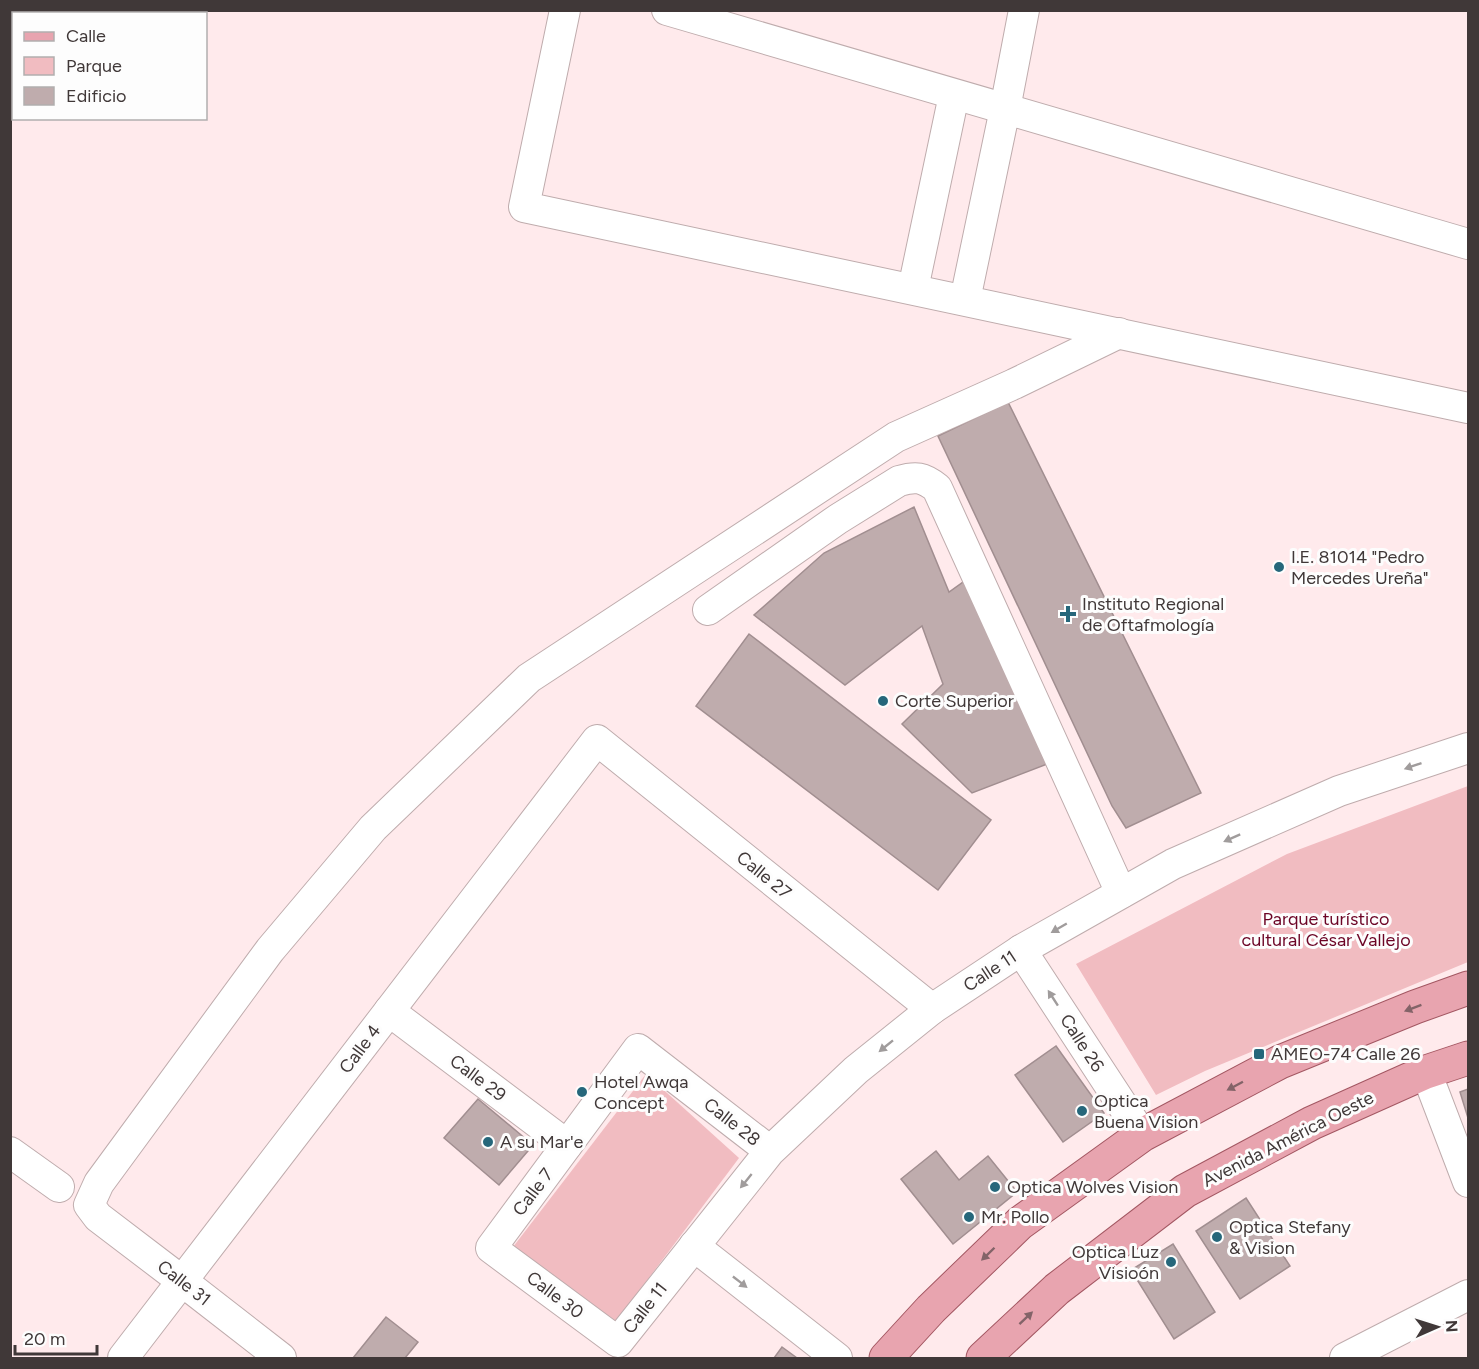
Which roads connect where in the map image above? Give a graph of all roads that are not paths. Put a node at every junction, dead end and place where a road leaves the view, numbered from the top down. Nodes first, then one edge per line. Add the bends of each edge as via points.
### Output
1 (565, 10) edge
2 (667, 10) edge
3 (1024, 10) edge
4 (954, 94) junction
5 (1005, 109) junction
6 (1468, 244) edge
7 (914, 289) junction
8 (965, 300) junction
9 (1119, 333) junction
10 (1468, 408) edge
11 (708, 610) dead end
12 (597, 740) joint
13 (1468, 748) edge
14 (1121, 893) junction
15 (1021, 950) junction
16 (1468, 988) edge
17 (932, 1009) junction
18 (389, 1011) junction
19 (638, 1049) joint
20 (1468, 1058) edge
21 (1426, 1072) junction
22 (1142, 1135) junction
23 (567, 1145) junction
24 (770, 1151) junction
25 (11, 1154) edge
26 (1468, 1182) edge
27 (58, 1187) dead end
28 (694, 1246) junction
29 (491, 1248) joint
30 (182, 1281) junction
31 (1468, 1295) edge
32 (618, 1342) joint
33 (123, 1359) edge
34 (281, 1359) edge
35 (837, 1359) edge
36 (886, 1359) edge
37 (983, 1359) edge
38 (1345, 1359) edge

1 - 7 street via 524,207
2 - 4 street
3 - 5 street
4 - 5 street
4 - 7 street
5 - 6 street
5 - 8 street
7 - 8 street
8 - 9 street
9 - 10 street
9 - 30 street, Calle 31 via 896,437 529,678 373,828 270,950 99,1183 89,1205 98,1217
11 - 14 street via 899,481 921,478 929,482 937,488
12 - 17 street, Calle 27
12 - 18 street, Calle 4
13 -> 14 street, Calle 11 via 1339,791 1173,864
14 -> 15 street, Calle 11
15 - 17 street, Calle 11
22 -> 15 street, Calle 26
16 -> 22 main road via 1280,1062
17 -> 24 street, Calle 11 via 856,1070
18 - 23 street, Calle 29
18 - 30 street, Calle 4
19 - 23 street, Calle 7
19 - 24 street, Calle 28
20 - 21 main road, Avenida América Oeste
21 - 26 street
37 -> 21 main road, Avenida América Oeste via 1057,1289 1185,1191 1312,1123
22 -> 36 main road via 1020,1223 931,1309
23 - 29 street, Calle 7
24 -> 28 street, Calle 11
25 - 27 street
28 - 32 street, Calle 11
28 -> 35 street
29 - 32 street, Calle 30
30 - 33 street, Calle 4
30 - 34 street, Calle 31
31 - 38 street

